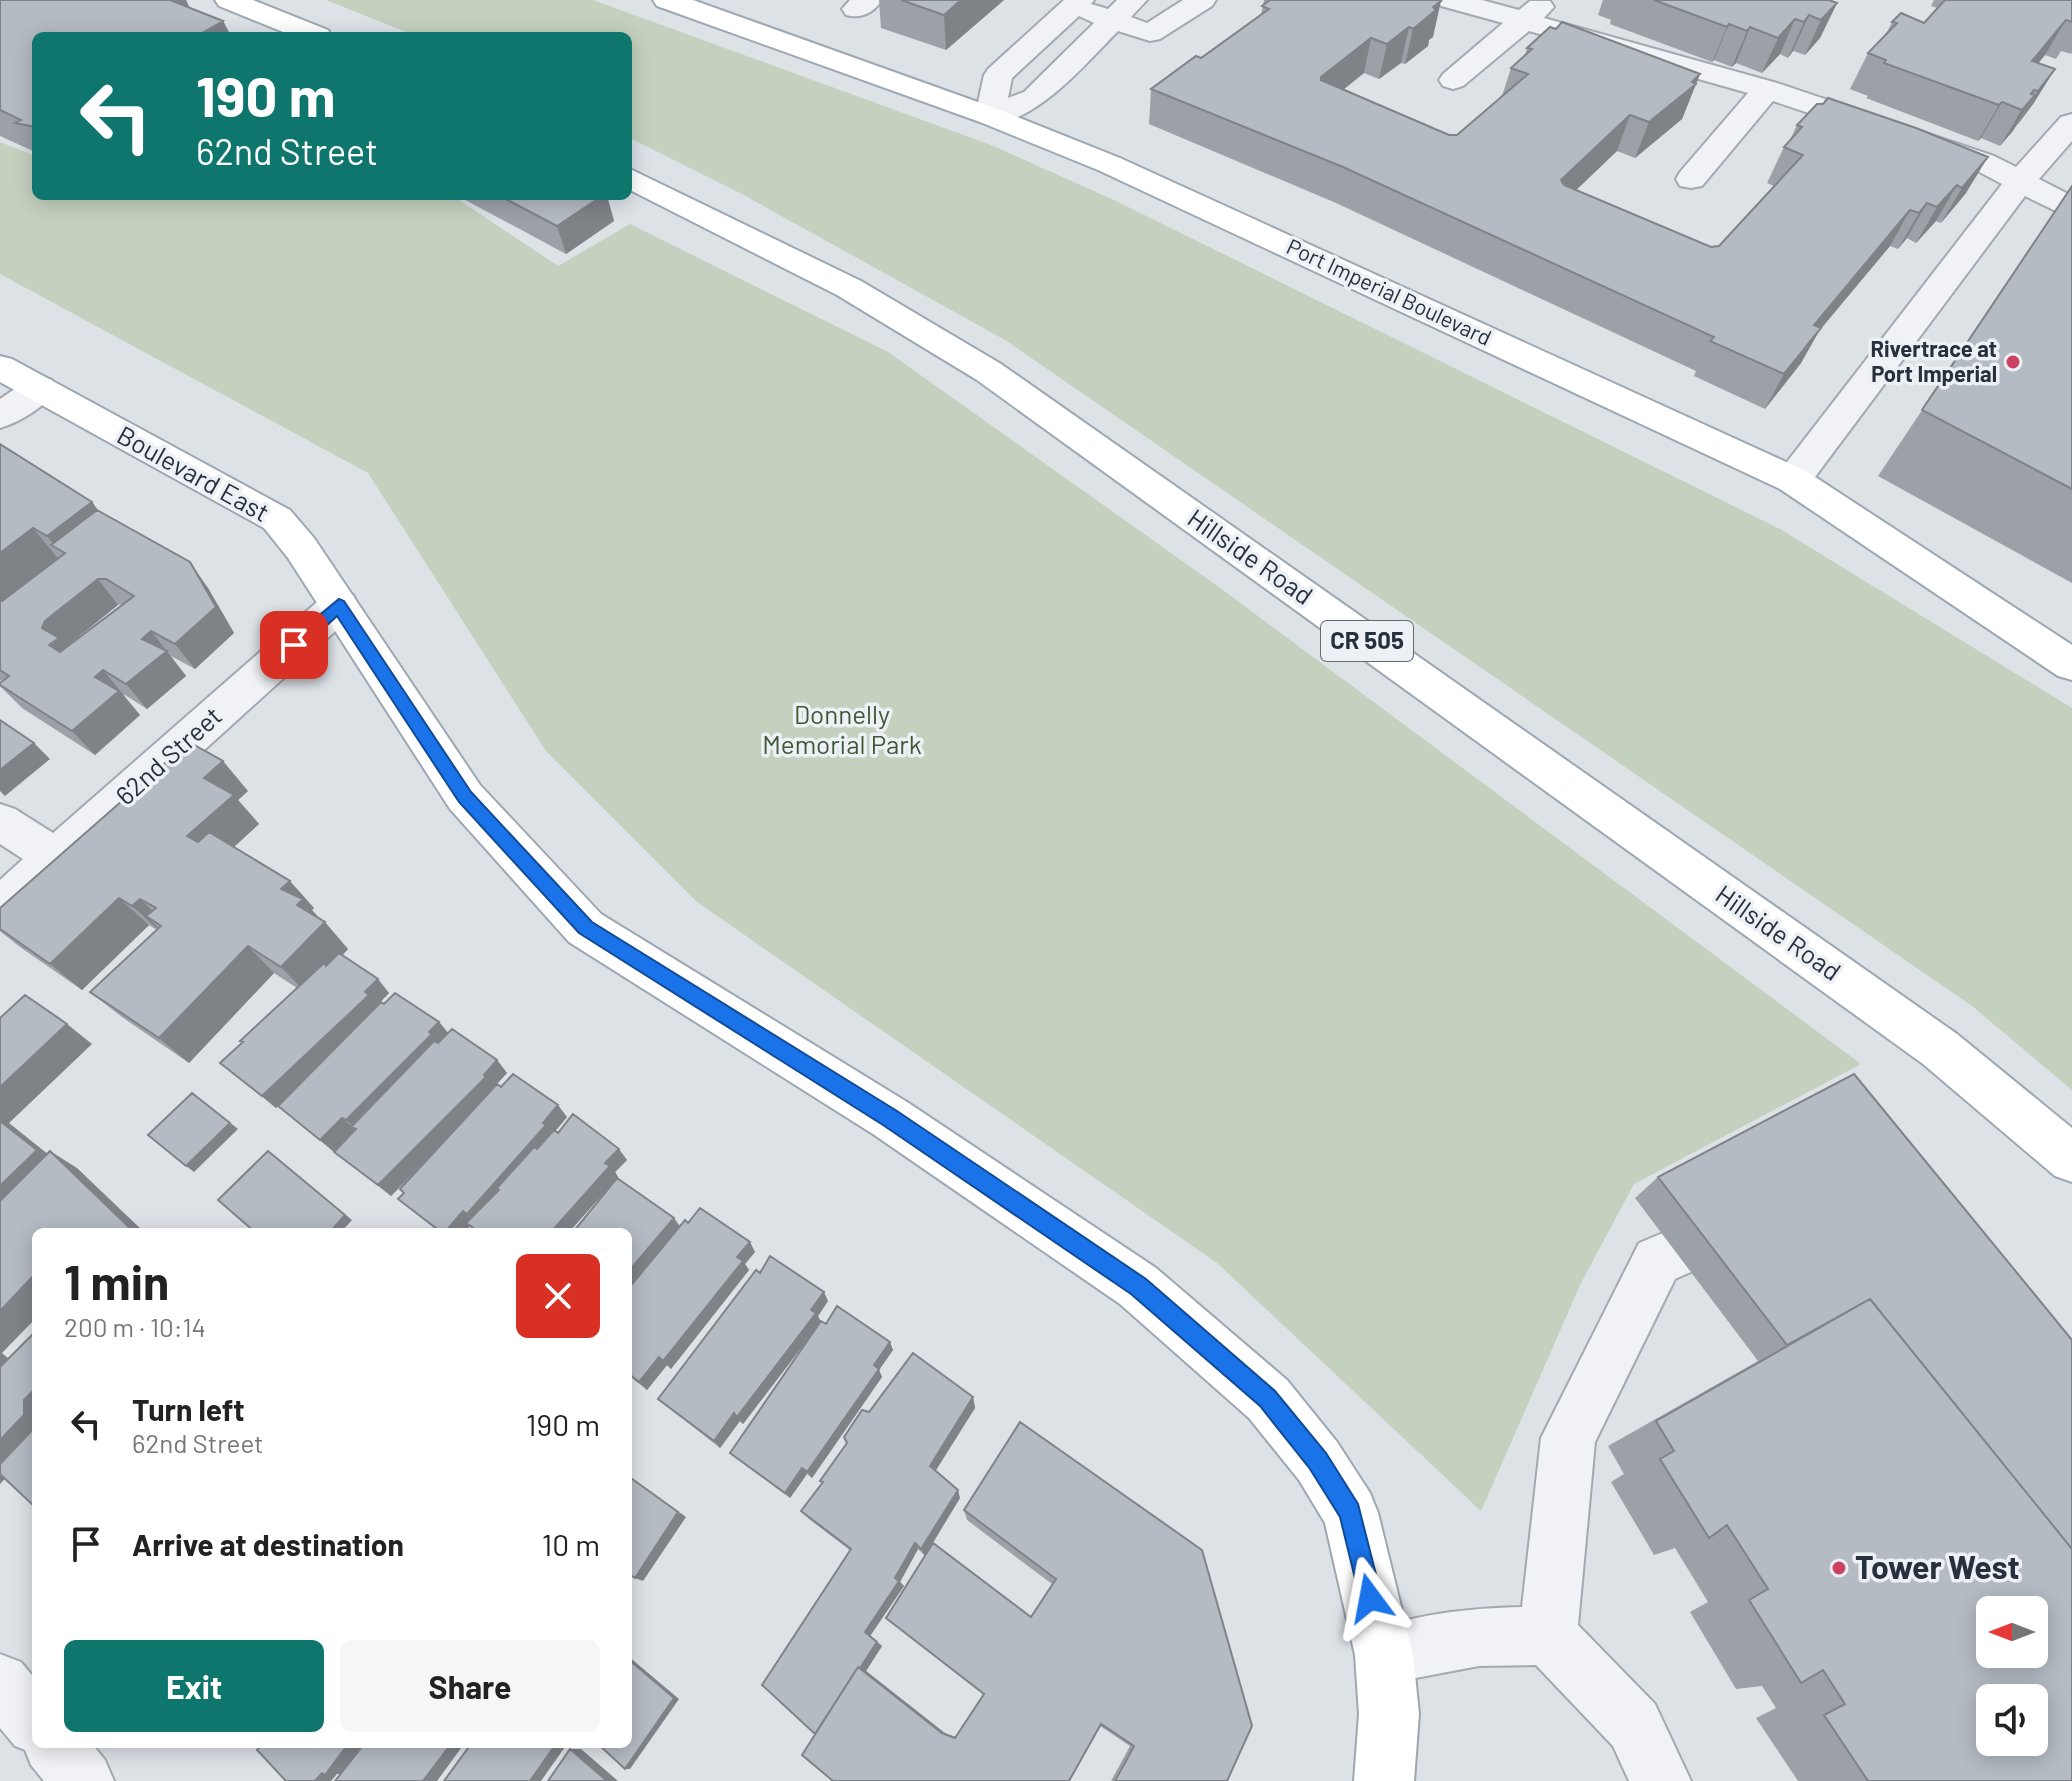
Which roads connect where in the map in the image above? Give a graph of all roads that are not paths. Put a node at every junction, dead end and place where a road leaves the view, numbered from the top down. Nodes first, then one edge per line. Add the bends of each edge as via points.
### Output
1 (229, 0) edge
2 (667, 0) edge
3 (1202, 0) edge
4 (1451, 0) edge
5 (1548, 0) edge
6 (1076, 4) edge
7 (1124, 10) edge
8 (1524, 19) junction
9 (279, 29) edge
10 (1150, 33) junction
11 (1126, 51) dead end
12 (1453, 80) dead end
13 (1767, 89) junction
14 (990, 116) junction
15 (2072, 123) edge
16 (632, 179) edge
17 (1691, 179) dead end
18 (2019, 183) junction
19 (2072, 209) edge
20 (0, 367) edge
21 (40, 388) junction
22 (0, 416) edge
23 (1793, 480) junction
24 (339, 605) junction
25 (2072, 665) edge
26 (0, 822) edge
27 (55, 857) junction
28 (0, 907) edge
29 (2072, 1159) edge
30 (1779, 1209) edge
31 (1548, 1636) junction
32 (1384, 1655) junction
33 (0, 1683) edge
34 (32, 1720) edge
35 (55, 1748) edge
36 (84, 1781) edge
37 (1384, 1781) edge
38 (1661, 1781) edge

1 - 9 main road
2 - 14 main road, Port Imperial Boulevard
3 - 10 street
4 - 8 street
5 - 8 street
6 - 7 street
6 - 14 street via 998,75
7 - 10 street
7 - 14 street via 1034,98
8 - 12 street
8 - 13 street
10 - 11 street
13 - 17 street
13 - 18 street via 1983,162
14 - 23 main road, Port Imperial Boulevard via 1210,209
15 - 18 street
16 - 29 main road, Hillside Road / CR 505 via 849,288 989,372 1940,1049
18 - 19 street
18 - 23 street
20 - 21 main road, Boulevard East
21 - 22 street
21 - 24 main road, Boulevard East via 277,519
23 - 25 main road, Port Imperial Boulevard
24 - 27 street, 62nd Street
24 - 32 main road, Boulevard East via 465,797 585,928 890,1118 1138,1286 1268,1399 1318,1461 1350,1513
26 - 27 street
27 - 28 street, 62nd Street
30 - 31 street via 1657,1261 1568,1438
31 - 32 street via 1479,1637
31 - 38 street via 1634,1725
32 - 37 main road, Boulevard East via 1389,1714
33 - 34 street
35 - 36 street

